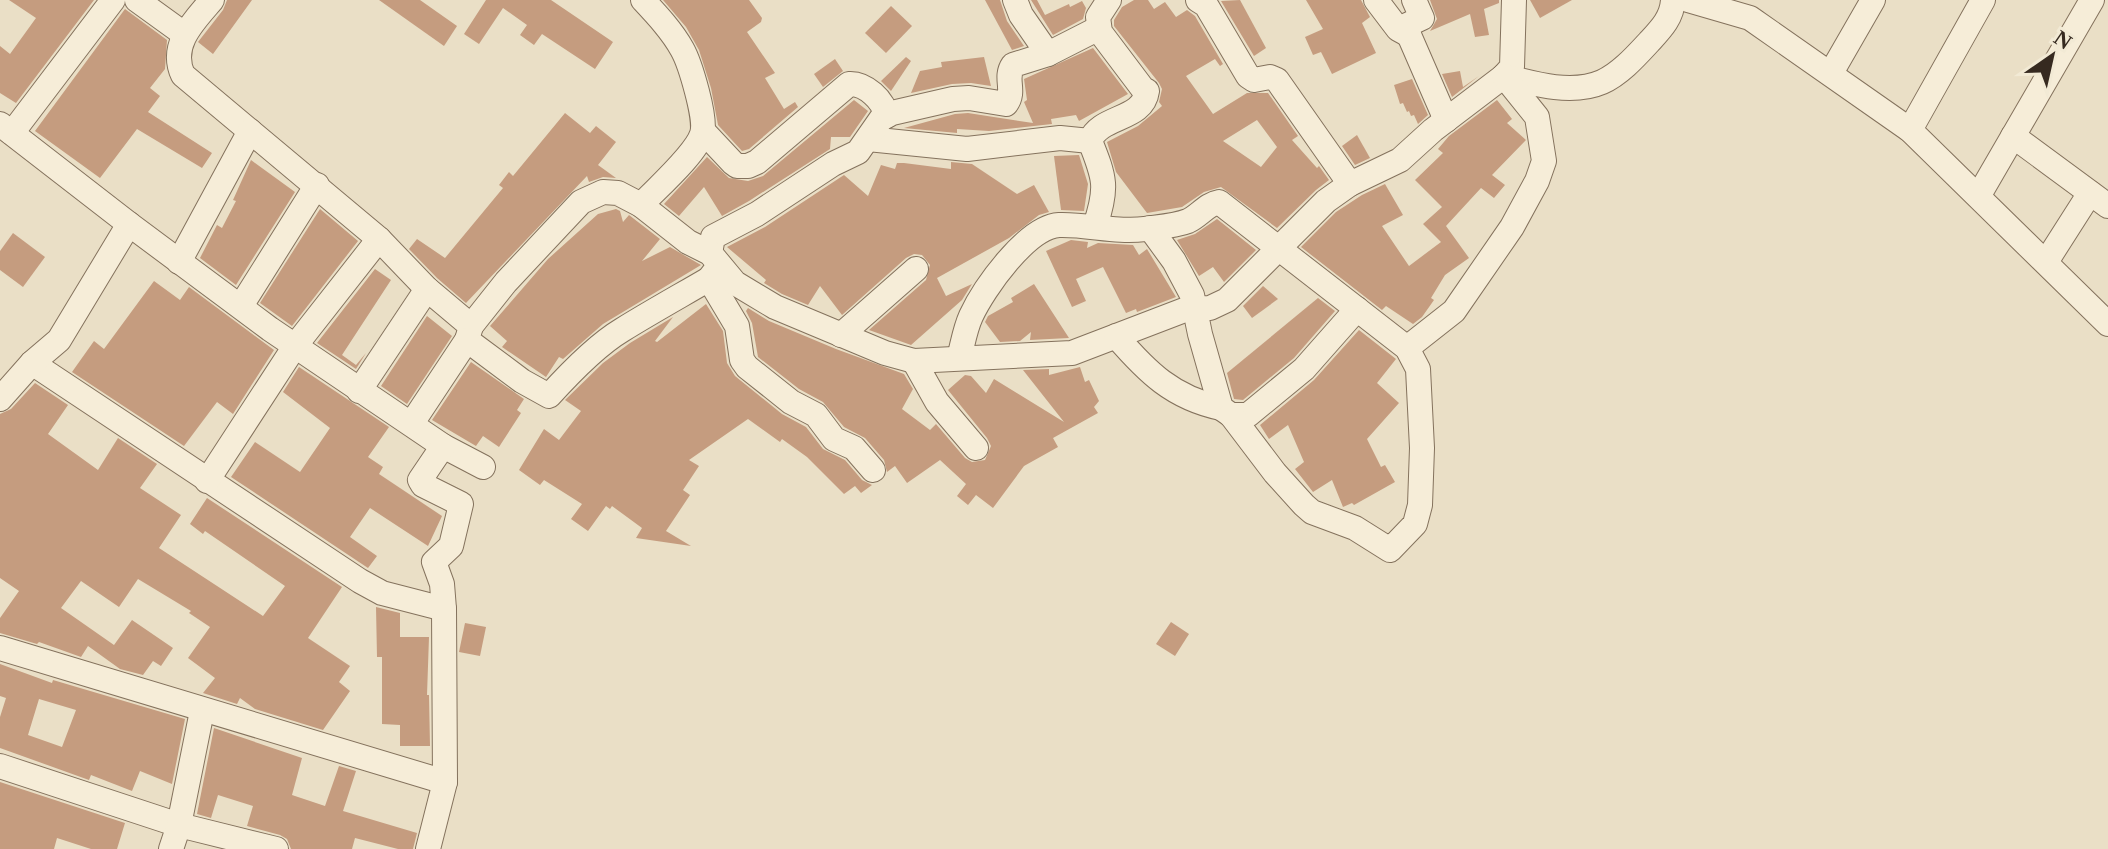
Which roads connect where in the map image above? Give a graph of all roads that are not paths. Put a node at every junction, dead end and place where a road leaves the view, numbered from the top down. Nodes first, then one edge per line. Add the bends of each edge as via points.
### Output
1 (113, 0) edge
2 (137, 0) edge
3 (212, 0) edge
4 (643, 0) edge
5 (1015, 0) edge
6 (1109, 0) edge
7 (1376, 0) edge
8 (1414, 0) edge
9 (1514, 0) edge
10 (1673, 0) edge
11 (1688, 0) edge
12 (1873, 0) edge
13 (1983, 0) edge
14 (2092, 0) edge
15 (1206, 2) edge
16 (1756, 9) edge
17 (1099, 28) junction
18 (184, 34) junction
19 (1409, 35) junction
20 (1048, 54) junction
21 (1831, 73) junction
22 (1504, 76) junction
23 (886, 116) junction
24 (1446, 120) junction
25 (6, 128) edge
26 (1910, 130) junction
27 (250, 131) junction
28 (703, 131) junction
29 (2013, 136) junction
30 (868, 139) junction
31 (1090, 141) junction
32 (1350, 184) junction
33 (317, 185) junction
34 (1979, 195) junction
35 (2099, 200) edge
36 (641, 205) junction
37 (129, 224) junction
38 (1095, 226) junction
39 (1150, 228) junction
40 (379, 239) junction
41 (1280, 248) junction
42 (179, 262) junction
43 (2046, 262) junction
44 (713, 266) junction
45 (916, 269) dead end
46 (427, 289) junction
47 (241, 306) junction
48 (1196, 309) junction
49 (1357, 309) junction
50 (2108, 324) edge
51 (469, 333) junction
52 (841, 335) junction
53 (1116, 336) junction
54 (295, 346) junction
55 (1407, 348) junction
56 (959, 358) junction
57 (914, 361) junction
58 (32, 363) junction
59 (359, 391) junction
60 (0, 399) edge
61 (1226, 412) junction
62 (412, 423) junction
63 (443, 446) junction
64 (976, 448) dead end
65 (483, 467) dead end
66 (873, 470) dead end
67 (207, 481) junction
68 (444, 609) junction
69 (0, 648) edge
70 (202, 711) junction
71 (0, 766) edge
72 (445, 782) junction
73 (179, 825) junction
74 (171, 849) edge
75 (276, 849) edge
76 (428, 849) edge

1 - 25 street
2 - 18 street
3 - 18 street
4 - 28 street via 684,52
5 - 20 street
6 - 17 street via 1099,14
7 - 19 street
8 - 19 street via 1422,18 1407,25
9 - 22 street via 1512,67
10 - 22 street via 1663,26 1601,82 1552,86
11 - 16 street
12 - 21 street
13 - 26 street
14 - 29 street
15 - 32 street via 1248,76 1277,80
16 - 21 street
17 - 20 street
17 - 31 street via 1147,96 1141,106 1099,127
18 - 27 street via 183,75
19 - 24 street
20 - 23 street via 1013,65 1006,104 953,99
21 - 26 street
22 - 24 street
22 - 55 street via 1537,117 1544,161 1540,173 1512,227 1454,311
23 - 28 street via 875,96 849,84 748,166 733,163
23 - 30 street
24 - 32 street via 1400,160
25 - 37 street
26 - 34 street
27 - 33 street
27 - 42 street
28 - 36 street
29 - 34 street
29 - 35 street
30 - 31 street via 967,149 1060,138
30 - 44 street via 853,156 713,237
31 - 38 street via 1104,185
32 - 41 street
33 - 40 street
33 - 47 street
34 - 43 street
35 - 43 street
36 - 44 street
36 - 51 street via 618,193 594,194 581,202 506,282
37 - 42 street
37 - 58 street via 59,340
38 - 39 street
38 - 56 street via 1058,225 1032,236 972,313
39 - 41 street via 1186,222 1219,202
39 - 48 street via 1189,287
40 - 46 street
40 - 54 street
41 - 48 street via 1227,300
41 - 49 street
42 - 47 street
43 - 50 street
44 - 51 street via 577,365 549,396 522,381
44 - 52 street via 775,307
44 - 66 street via 747,367 816,415 834,439 854,448
45 - 52 street
46 - 51 street
46 - 59 street
47 - 54 street
48 - 53 street
48 - 61 street
49 - 55 street
49 - 61 street via 1293,378 1248,415
51 - 62 street
52 - 57 street
53 - 56 street via 1061,355
53 - 61 street via 1171,389
54 - 59 street
54 - 67 street
55 - 61 street via 1418,369 1421,491 1415,524 1392,549 1312,512
56 - 57 street
57 - 64 street via 937,402
58 - 60 street
58 - 67 street
59 - 62 street
62 - 63 street
63 - 65 street
63 - 68 street via 420,480 461,504 451,546 434,562
67 - 68 street via 382,593
68 - 72 street
69 - 70 street
70 - 72 street
70 - 73 street
71 - 73 street
72 - 76 street
73 - 74 street
73 - 75 street

